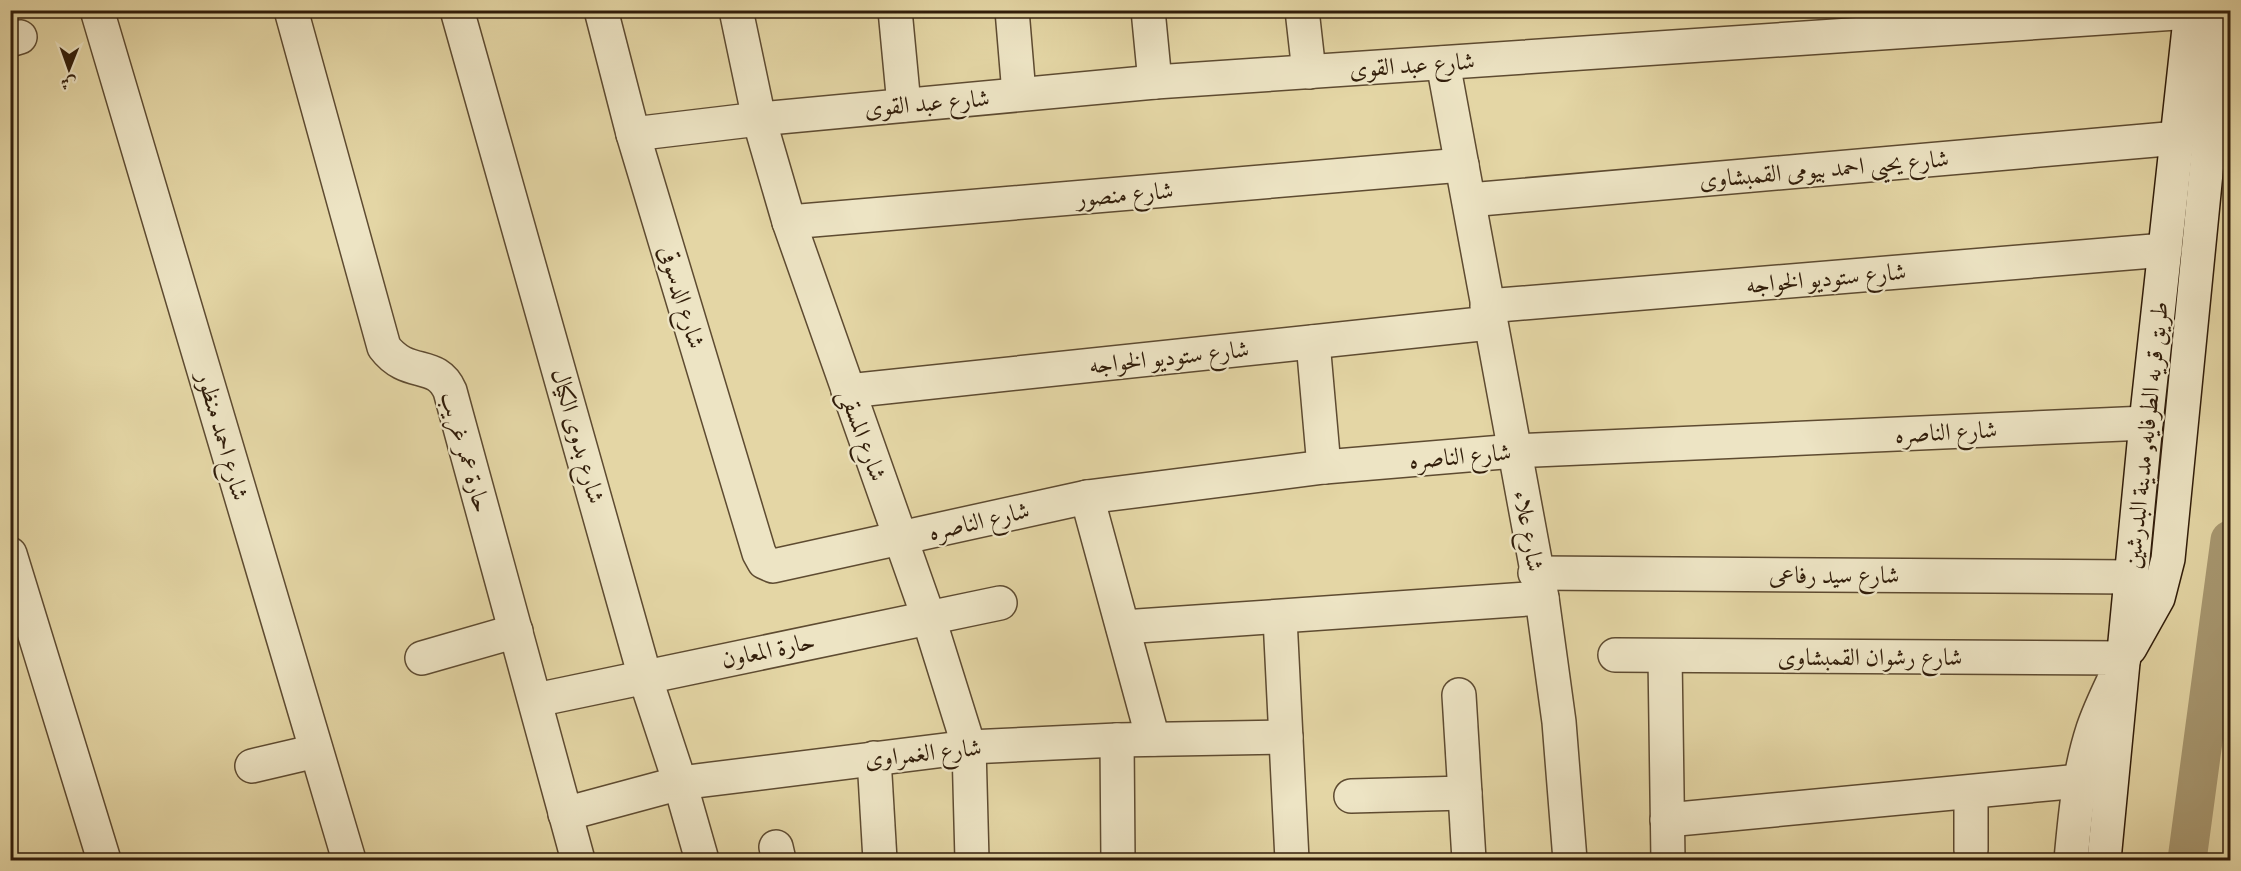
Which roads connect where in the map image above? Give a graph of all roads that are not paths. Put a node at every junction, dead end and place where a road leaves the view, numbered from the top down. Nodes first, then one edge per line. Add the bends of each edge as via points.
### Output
1 (97, 10) edge
2 (291, 10) edge
3 (457, 10) edge
4 (601, 10) edge
5 (736, 10) edge
6 (895, 10) edge
7 (1012, 10) edge
8 (1148, 10) edge
9 (1302, 10) edge
10 (2202, 11) edge
11 (2104, 14) edge
12 (1443, 63) junction
13 (1309, 72) junction
14 (1155, 82) junction
15 (1019, 94) junction
16 (904, 105) junction
17 (759, 119) junction
18 (633, 134) junction
19 (2178, 138) junction
20 (1462, 165) junction
21 (1469, 200) junction
22 (789, 222) junction
23 (2165, 250) junction
24 (1489, 315) junction
25 (1313, 342) junction
26 (848, 391) junction
27 (2146, 423) junction
28 (1515, 451) junction
29 (1324, 467) junction
30 (1087, 497) junction
31 (900, 538) junction
32 (10, 554) edge
33 (783, 565) joint
34 (2132, 577) junction
35 (1539, 585) junction
36 (1000, 603) dead end
37 (928, 616) junction
38 (1280, 618) junction
39 (1123, 627) junction
40 (516, 631) junction
41 (1615, 655) dead end
42 (1665, 656) junction
43 (422, 658) dead end
44 (2124, 658) junction
45 (645, 677) junction
46 (1459, 695) dead end
47 (536, 700) junction
48 (1286, 737) junction
49 (1153, 739) junction
50 (1117, 740) junction
51 (969, 747) junction
52 (316, 751) junction
53 (874, 758) junction
54 (252, 766) dead end
55 (2080, 781) junction
56 (680, 783) junction
57 (1971, 792) junction
58 (1465, 793) junction
59 (1351, 796) dead end
60 (565, 814) junction
61 (1667, 820) junction
62 (1971, 850) dead end
63 (104, 861) edge
64 (349, 861) edge
65 (578, 861) edge
66 (702, 861) edge
67 (880, 861) edge
68 (972, 861) edge
69 (1118, 861) edge
70 (1292, 861) edge
71 (1469, 861) edge
72 (1570, 861) edge
73 (1668, 861) edge
74 (2071, 861) edge
75 (2104, 861) edge

1 - 52 street, شارع احمد منظور
2 - 40 street, حارة عمر غريب via 384,347 404,365 436,373 445,380
3 - 45 street, شارع بدوى الكيال
4 - 18 street, شارع الدسوقى
5 - 17 street, شارع المسقى
6 - 16 street
7 - 15 street
8 - 14 street
9 - 13 street
10 - 11 street, شارع عبد القوى
10 - 19 street, طريق قريه الطرفايه, مدينة البدرشين
10 - 44 street via 2168,559 2158,598
11 - 12 street, شارع عبد القوى
12 - 13 street, شارع عبد القوى
12 - 20 street, شارع علاء
13 - 14 street, شارع عبد القوى
14 - 15 street, شارع عبد القوى
15 - 16 street, شارع عبد القوى
16 - 17 street, شارع عبد القوى
17 - 18 street, شارع عبد القوى
17 - 22 street, شارع المسقى
18 - 33 street, شارع الدسوقى via 759,553 764,562
19 - 21 street, شارع يحيى احمد بيومى القمبشاوى
19 - 23 street, طريق قريه الطرفايه, مدينة البدرشين
20 - 21 street, شارع علاء
20 - 22 street, شارع منصور
21 - 24 street, شارع علاء
22 - 26 street, شارع المسقى
23 - 24 street, شارع ستوديو الخواجه
23 - 27 street, طريق قريه الطرفايه, مدينة البدرشين
24 - 25 street, شارع ستوديو الخواجه
24 - 28 street, شارع علاء
25 - 26 street, شارع ستوديو الخواجه
25 - 29 street
26 - 31 street, شارع المسقى
27 - 28 street, شارع الناصره
27 - 34 street, طريق قريه الطرفايه, مدينة البدرشين
28 - 29 street, شارع الناصره
28 - 35 street, شارع علاء
29 - 30 street, شارع الناصره
30 - 31 street, شارع الناصره
30 - 39 street
31 - 33 street, شارع الناصره
31 - 37 street, شارع المسقى
32 - 63 street
34 - 35 street, شارع سيد رفاعى
34 - 44 street, طريق قريه الطرفايه, مدينة البدرشين
35 - 38 street, شارع سيد رفاعى
35 - 72 street, شارع علاء via 1559,722
36 - 37 street, حارة المعاون
37 - 45 street, حارة المعاون
37 - 51 street, شارع المسقى
38 - 39 street, شارع سيد رفاعى
38 - 48 street
39 - 49 street
40 - 43 street
40 - 47 street, حارة عمر غريب
41 - 42 street, شارع رشوان القمبشاوى
42 - 44 street, شارع رشوان القمبشاوى
42 - 61 street
44 - 55 street via 2094,727
44 - 75 street, طريق قريه الطرفايه, مدينة البدرشين
45 - 47 street, حارة المعاون
45 - 56 street, شارع بدوى الكيال
46 - 58 street
47 - 60 street, حارة عمر غريب
48 - 49 street, شارع الغمراوى
48 - 70 street
49 - 50 street, شارع الغمراوى
50 - 51 street, شارع الغمراوى
50 - 69 street
51 - 53 street, شارع الغمراوى
51 - 68 street, شارع المسقى
52 - 54 street
52 - 64 street, شارع احمد منظور
53 - 56 street, شارع الغمراوى
53 - 67 street
55 - 57 street
55 - 74 street
56 - 60 street, شارع الغمراوى
56 - 66 street, شارع بدوى الكيال
57 - 61 street
57 - 62 street
58 - 59 street
58 - 71 street
60 - 65 street, حارة عمر غريب
61 - 73 street

